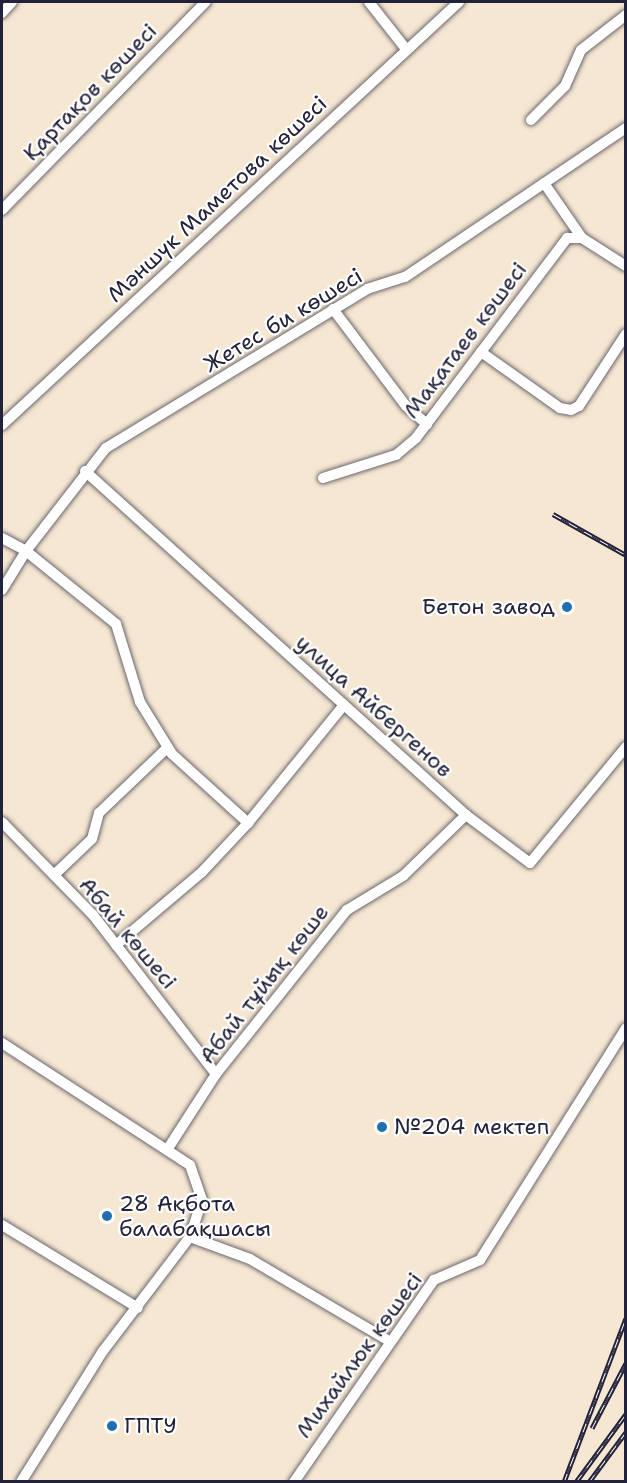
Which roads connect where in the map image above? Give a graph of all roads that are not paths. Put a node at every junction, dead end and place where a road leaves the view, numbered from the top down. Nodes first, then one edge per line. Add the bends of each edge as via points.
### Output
1 (12, 2) edge
2 (206, 2) edge
3 (369, 2) edge
4 (459, 2) edge
5 (2, 13) edge
6 (626, 15) edge
7 (406, 50) junction
8 (531, 120) dead end
9 (626, 128) edge
10 (544, 183) junction
11 (2, 210) edge
12 (582, 238) junction
13 (626, 266) edge
14 (333, 309) junction
15 (626, 334) edge
16 (481, 352) junction
17 (427, 424) junction
18 (2, 425) edge
19 (85, 471) junction
20 (323, 478) dead end
21 (2, 538) edge
22 (26, 551) junction
23 (2, 590) edge
24 (345, 705) junction
25 (168, 747) junction
26 (626, 747) edge
27 (466, 815) junction
28 (2, 822) edge
29 (248, 823) junction
30 (54, 875) junction
31 (116, 945) junction
32 (626, 1028) edge
33 (2, 1043) edge
34 (216, 1074) junction
35 (167, 1150) junction
36 (2, 1225) edge
37 (190, 1237) junction
38 (138, 1308) junction
39 (389, 1341) junction
40 (21, 1482) edge
41 (294, 1482) edge

1 - 5 street
2 - 11 street, Қартақов көшесі
3 - 7 street
4 - 7 street, Мәншүк Маметова көшесі
6 - 8 street via 581,50 565,86
7 - 18 street, Мәншүк Маметова көшесі
9 - 10 street, Жетес би көшесі
10 - 12 street
10 - 14 street, Жетес би көшесі via 405,278 367,289
12 - 13 street
12 - 16 street, Мақатаев көшесі via 567,238
14 - 17 street via 406,406
14 - 19 street, Жетес би көшесі via 106,448
15 - 16 street via 579,406 571,410 560,408
16 - 17 street, Мақатаев көшесі
17 - 20 street, Мақатаев көшесі via 396,455
19 - 22 street, Жетес би көшесі
19 - 24 street, улица Айбергенов
21 - 22 street
22 - 23 street, Жетес би көшесі
22 - 25 street via 116,624 141,702
24 - 27 street, улица Айбергенов
24 - 29 street
25 - 29 street
25 - 30 street via 99,813 92,839
26 - 27 street, улица Айбергенов via 530,863
27 - 34 street, Абай тұйық көше via 404,876 347,910
28 - 30 street, Абай көшесі
29 - 31 street via 202,873
30 - 31 street, Абай көшесі
31 - 34 street, Абай көшесі
32 - 39 street, Михайлюк көшесі via 480,1260 434,1280
33 - 35 street
34 - 35 street, Абай тұйық көше
35 - 37 street via 190,1165 202,1200
36 - 38 street
37 - 38 street
37 - 39 street via 250,1259
38 - 40 street via 103,1351
39 - 41 street, Михайлюк көшесі

